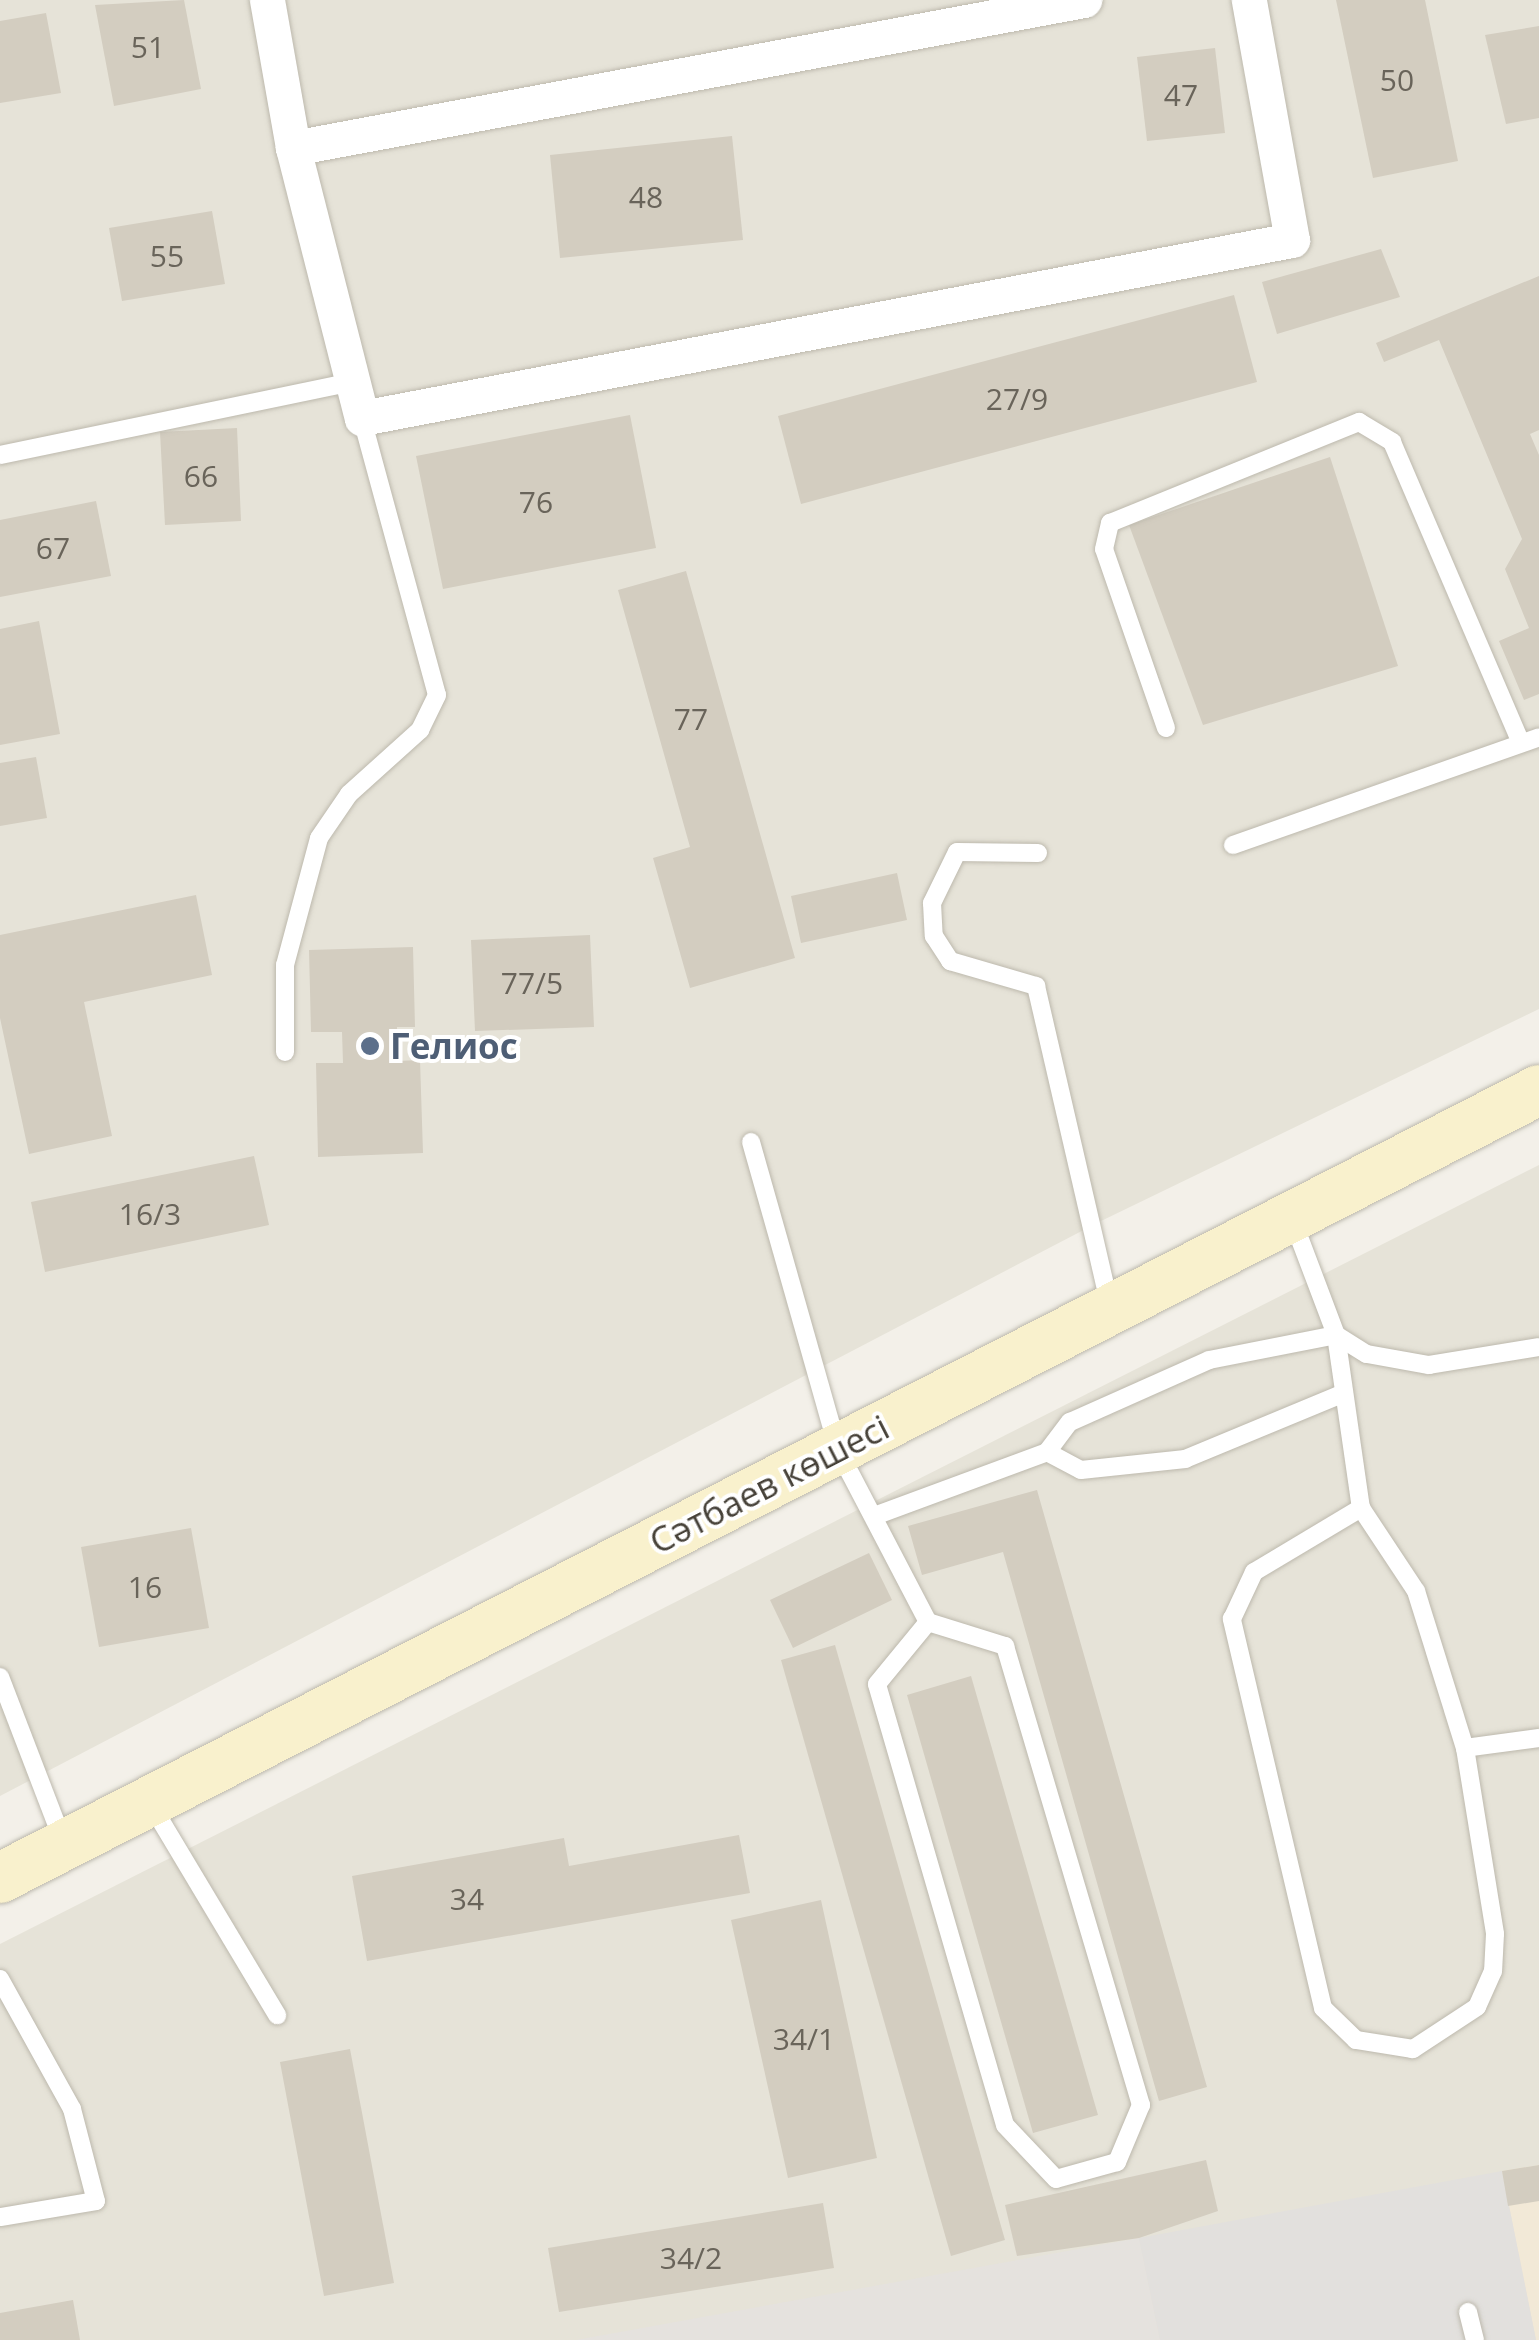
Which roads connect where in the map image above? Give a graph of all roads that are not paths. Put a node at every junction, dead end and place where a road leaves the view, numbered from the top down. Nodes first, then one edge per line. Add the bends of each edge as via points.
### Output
1 (266, 0) edge
2 (1084, 0) edge
3 (1249, 0) edge
4 (292, 148) junction
5 (353, 382) junction
6 (362, 418) junction
7 (0, 455) edge
8 (1166, 728) dead end
9 (1530, 739) edge
10 (1233, 845) dead end
11 (1038, 853) dead end
12 (285, 1052) dead end
13 (1539, 1090) edge
14 (752, 1142) dead end
15 (1289, 1211) junction
16 (1111, 1306) junction
17 (1336, 1335) junction
18 (1539, 1347) edge
19 (1344, 1393) junction
20 (838, 1450) junction
21 (1047, 1452) junction
22 (1361, 1508) junction
23 (877, 1515) junction
24 (928, 1622) junction
25 (0, 1677) edge
26 (1539, 1738) edge
27 (1465, 1748) junction
28 (149, 1802) junction
29 (64, 1845) junction
30 (0, 1878) edge
31 (0, 1980) edge
32 (277, 2015) dead end
33 (0, 2217) edge
34 (1468, 2312) dead end
35 (1474, 2340) edge

1 - 4 street
2 - 4 street
3 - 6 street via 1292,240
4 - 5 street
5 - 6 street
5 - 7 lane
6 - 12 lane via 437,695 420,730 349,794 318,838 285,965
8 - 9 lane via 1104,549 1110,523 1359,422 1392,442
9 - 10 lane
11 - 16 lane via 957,852 932,903 934,936 950,961 1036,986
13 - 15 main road, Сәтбаев көшесі
14 - 20 lane
15 - 16 main road, Сәтбаев көшесі
15 - 17 lane
16 - 20 main road, Сәтбаев көшесі
17 - 18 lane via 1400,1364
17 - 19 lane
17 - 21 lane via 1209,1360 1070,1422
19 - 21 lane via 1184,1459 1081,1470
19 - 22 lane
20 - 23 lane
20 - 28 main road, Сәтбаев көшесі
21 - 23 lane
22 - 27 lane via 1416,1591
22 - 27 lane via 1254,1572 1232,1619 1323,2008 1356,2040 1383,2050 1413,2049 1450,2031 1477,2006 1494,1971
23 - 24 lane
24 - 24 lane via 1005,1646 1141,2106 1118,2162 1056,2179 1005,2125 877,1684
25 - 29 lane
26 - 27 lane
28 - 29 main road, Сәтбаев көшесі
28 - 32 lane
29 - 30 main road, Сәтбаев көшесі
31 - 33 lane via 72,2109 96,2201
34 - 35 lane

